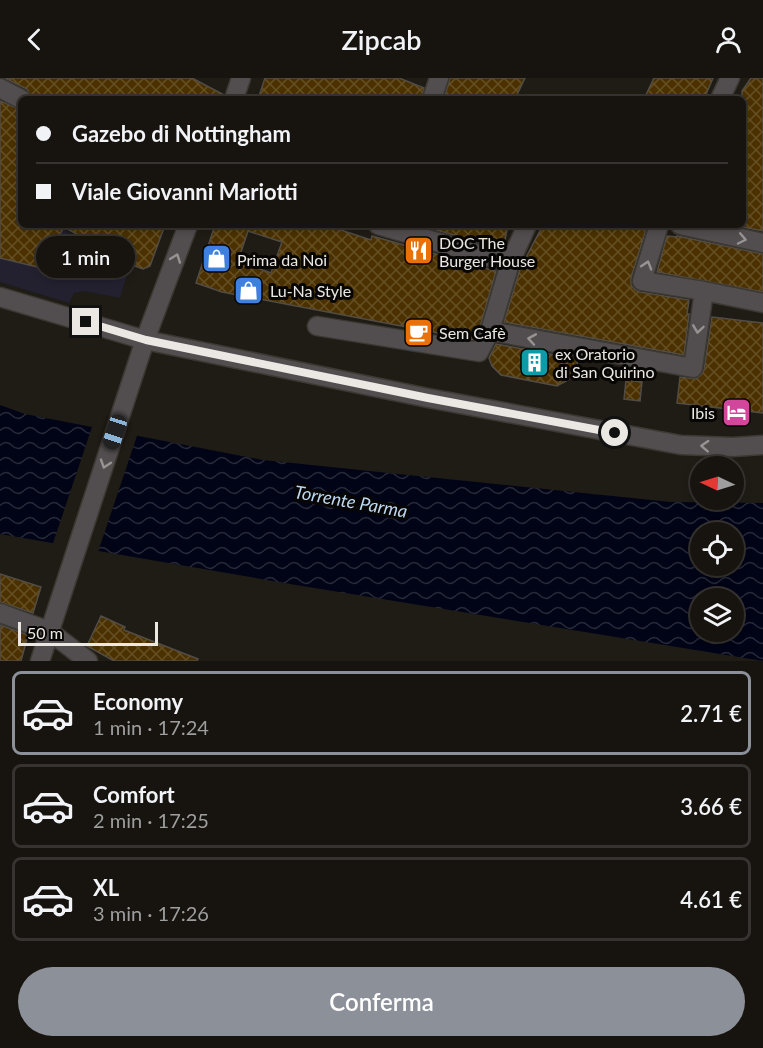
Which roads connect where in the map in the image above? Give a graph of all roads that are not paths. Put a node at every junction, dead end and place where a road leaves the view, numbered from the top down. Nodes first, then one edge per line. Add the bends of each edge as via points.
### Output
1 (241, 78) edge
2 (437, 78) edge
3 (730, 78) edge
4 (0, 88) edge
5 (235, 96) edge
6 (433, 96) edge
7 (721, 96) edge
8 (18, 97) edge
9 (187, 228) edge
10 (526, 228) edge
11 (658, 228) edge
12 (694, 228) edge
13 (406, 229) edge
14 (763, 243) edge
15 (510, 263) junction
16 (704, 291) junction
17 (0, 297) edge
18 (763, 303) edge
19 (317, 326) dead end
20 (490, 331) junction
21 (146, 340) junction
22 (763, 445) edge
23 (0, 613) edge
24 (49, 631) junction
25 (40, 661) edge
26 (88, 661) edge

1 - 5 street
2 - 6 street
3 - 7 street
4 - 8 street
21 -> 9 street
10 - 15 street
16 -> 11 street via 642,281
12 -> 14 street
13 - 15 street
15 - 20 street
16 - 18 street
16 -> 20 street via 693,368
17 - 21 street
19 - 20 street via 479,352
22 -> 21 street via 681,445
21 -> 24 street
23 - 24 street
24 - 25 street
24 - 26 street

